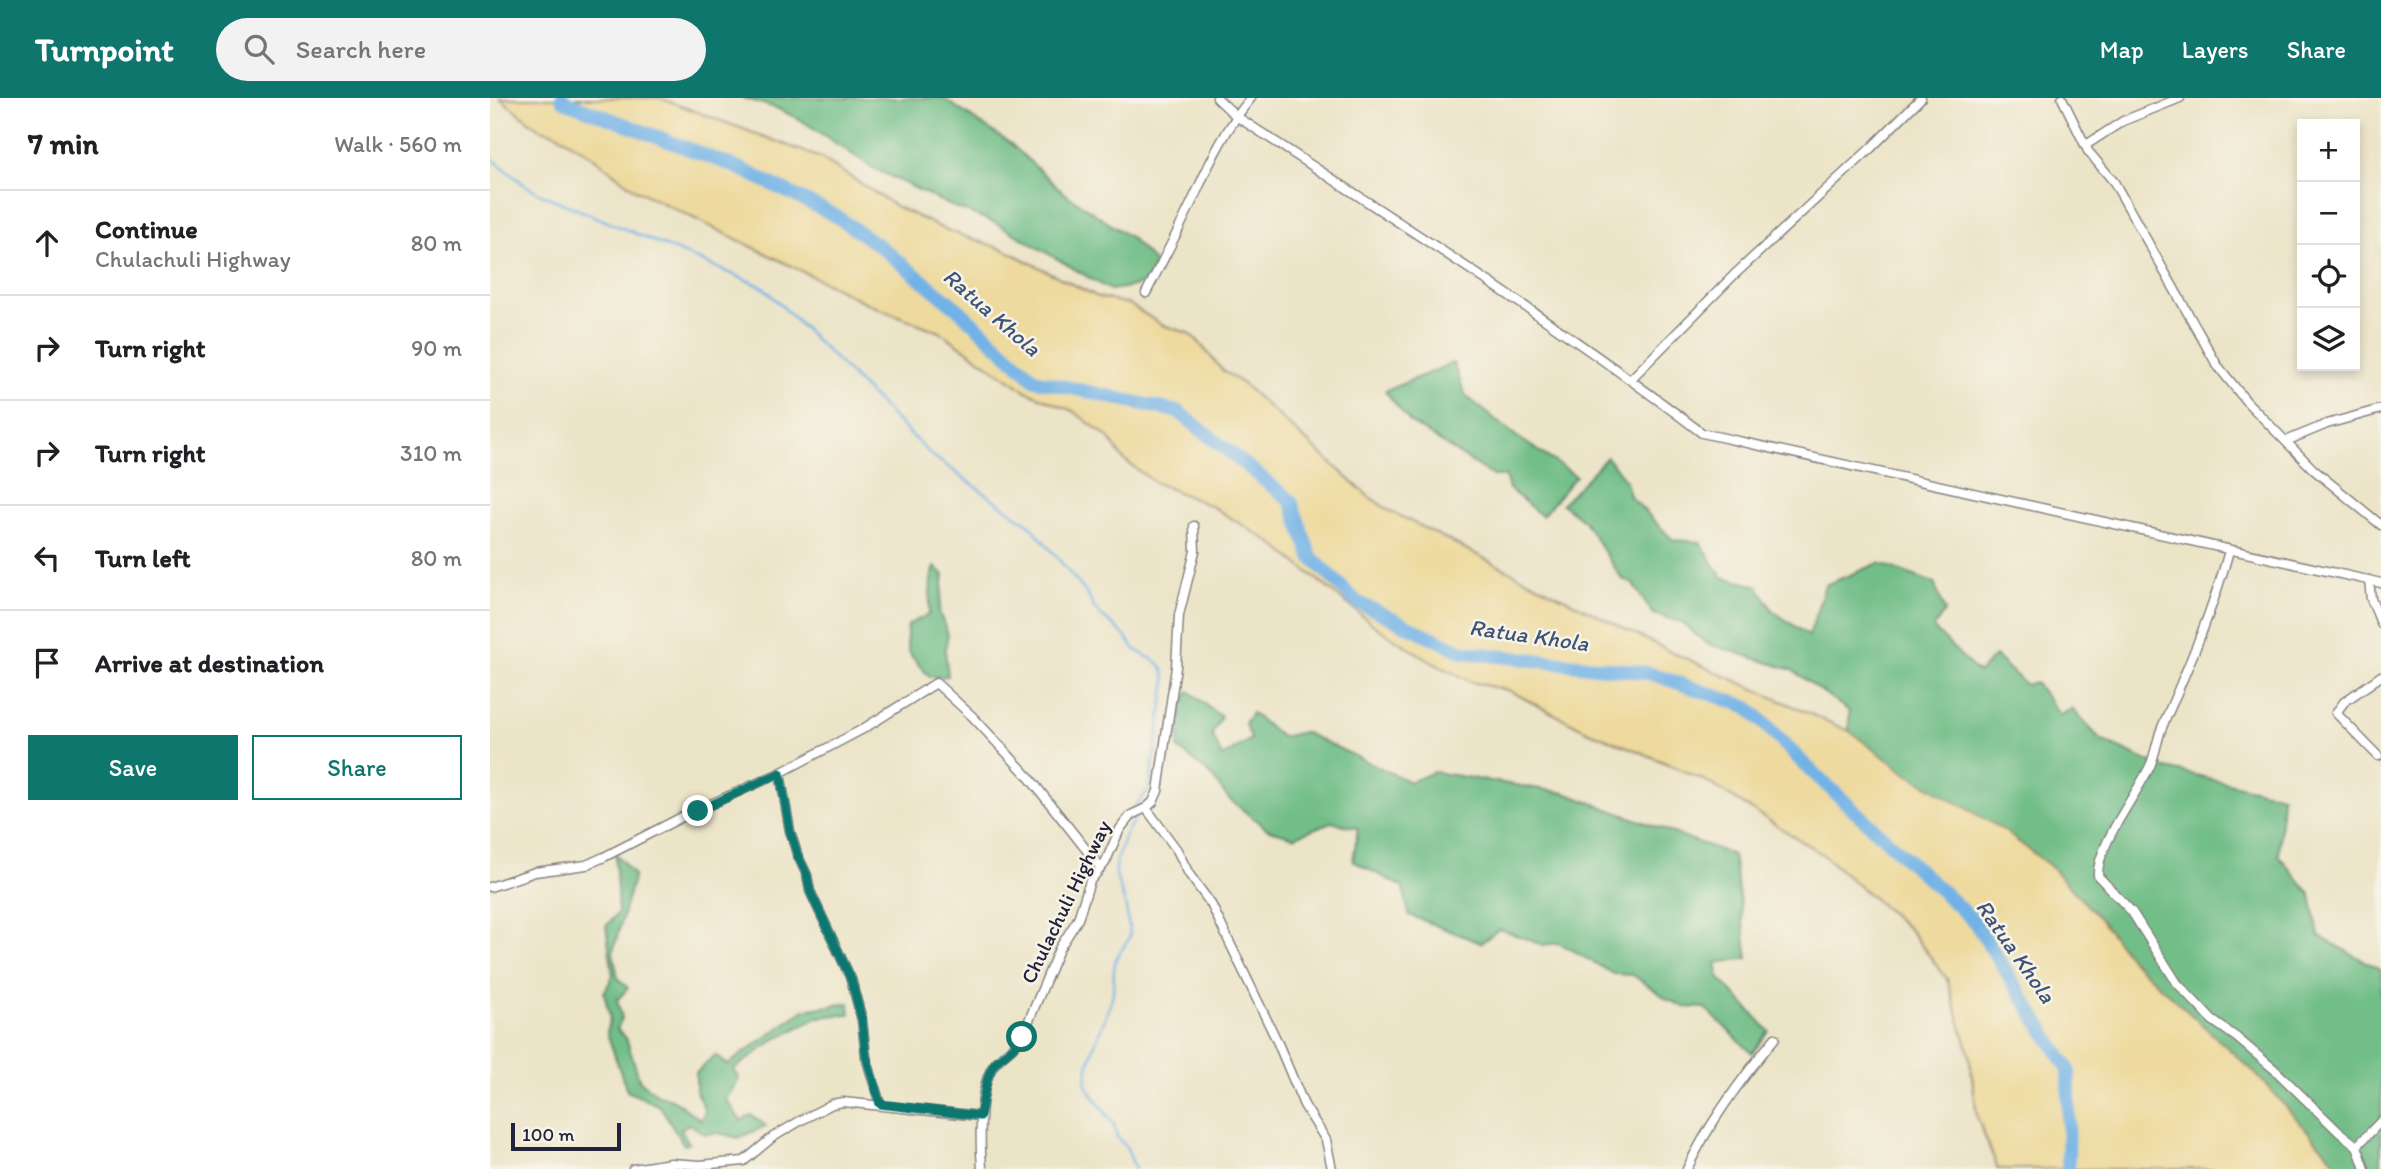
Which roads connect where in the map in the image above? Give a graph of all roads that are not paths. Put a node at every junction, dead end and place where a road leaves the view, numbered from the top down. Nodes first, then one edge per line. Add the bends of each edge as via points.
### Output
1 (1217, 98) edge
2 (1251, 98) edge
3 (1921, 98) edge
4 (2062, 98) edge
5 (2180, 98) edge
6 (1236, 116) junction
7 (2086, 145) junction
8 (1146, 293) dead end
9 (1631, 379) junction
10 (2381, 410) edge
11 (2286, 441) junction
12 (2381, 525) edge
13 (1194, 526) dead end
14 (2230, 551) junction
15 (2369, 580) junction
16 (2381, 583) edge
17 (2381, 623) edge
18 (2381, 676) edge
19 (2378, 756) dead end
20 (780, 773) junction
21 (1146, 808) junction
22 (1100, 867) junction
23 (490, 887) edge
24 (1775, 1038) dead end
25 (880, 1104) junction
26 (980, 1116) junction
27 (2381, 1121) edge
28 (2357, 1146) junction
29 (633, 1169) edge
30 (982, 1169) edge
31 (1332, 1169) edge
32 (1687, 1169) edge
33 (2365, 1169) edge

1 - 6 street
2 - 6 street
3 - 9 street
4 - 7 street
5 - 7 street via 2123,121
6 - 8 street via 1204,171
6 - 9 street
7 - 11 street via 2114,181 2217,365
9 - 14 street via 1702,433
10 - 11 street
11 - 12 street
13 - 21 street, Chulachuli Highway via 1195,551 1179,615 1158,791
14 - 15 street
14 - 28 street via 2216,600 2162,726 2151,764 2108,843 2098,876 2132,912 2177,983 2212,1020
15 - 16 street
15 - 17 street
18 - 19 street via 2336,713
20 - 22 street via 936,683 1028,776
20 - 23 street via 586,865 535,873
20 - 25 street via 797,854 851,979
21 - 22 street, Chulachuli Highway via 1125,820
21 - 31 street via 1212,904 1304,1105 1326,1140
22 - 26 street, Chulachuli Highway via 1022,1037 991,1070
24 - 32 street via 1735,1086
25 - 26 street
25 - 29 street via 832,1104 738,1163 671,1163
26 - 30 street, Chulachuli Highway
27 - 28 street
28 - 33 street

